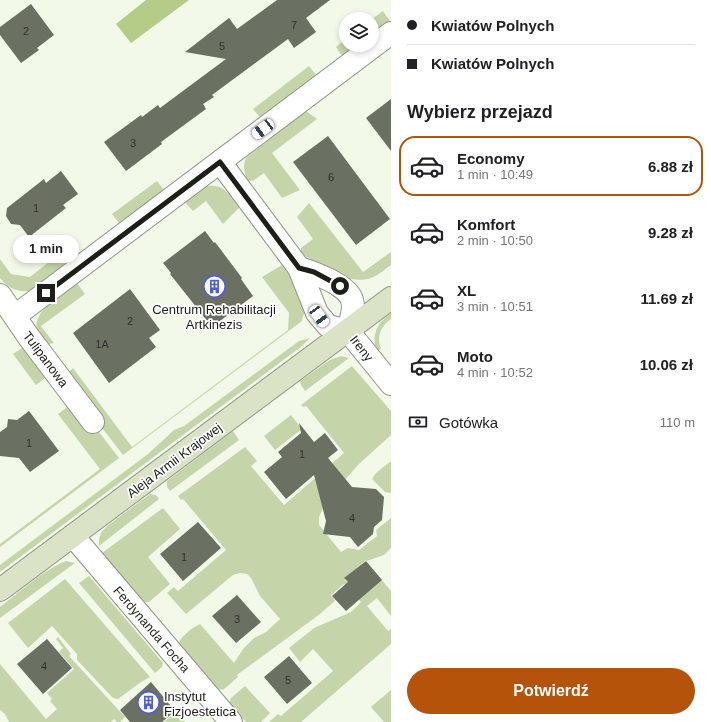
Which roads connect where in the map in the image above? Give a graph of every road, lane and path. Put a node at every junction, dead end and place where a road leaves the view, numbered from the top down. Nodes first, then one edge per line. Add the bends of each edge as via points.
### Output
1 (391, 33) edge
2 (220, 162) junction
3 (299, 268) junction
4 (0, 295) edge
5 (391, 298) edge
6 (15, 316) junction
7 (348, 331) junction
8 (391, 384) edge
9 (93, 422) dead end
10 (73, 536) junction
11 (0, 590) edge
12 (231, 722) edge

1 - 2 street
2 - 3 street
2 - 6 street
3 - 7 street via 317,313 325,324
3 - 7 street via 314,272 335,283 352,299
4 - 6 street, Tulipanowa
5 - 7 street, Aleja Armii Krajowej
6 - 9 street, Tulipanowa
7 - 8 street, Ireny
7 - 10 street, Aleja Armii Krajowej
10 - 11 street, Aleja Armii Krajowej
10 - 12 street, Ferdynanda Focha

